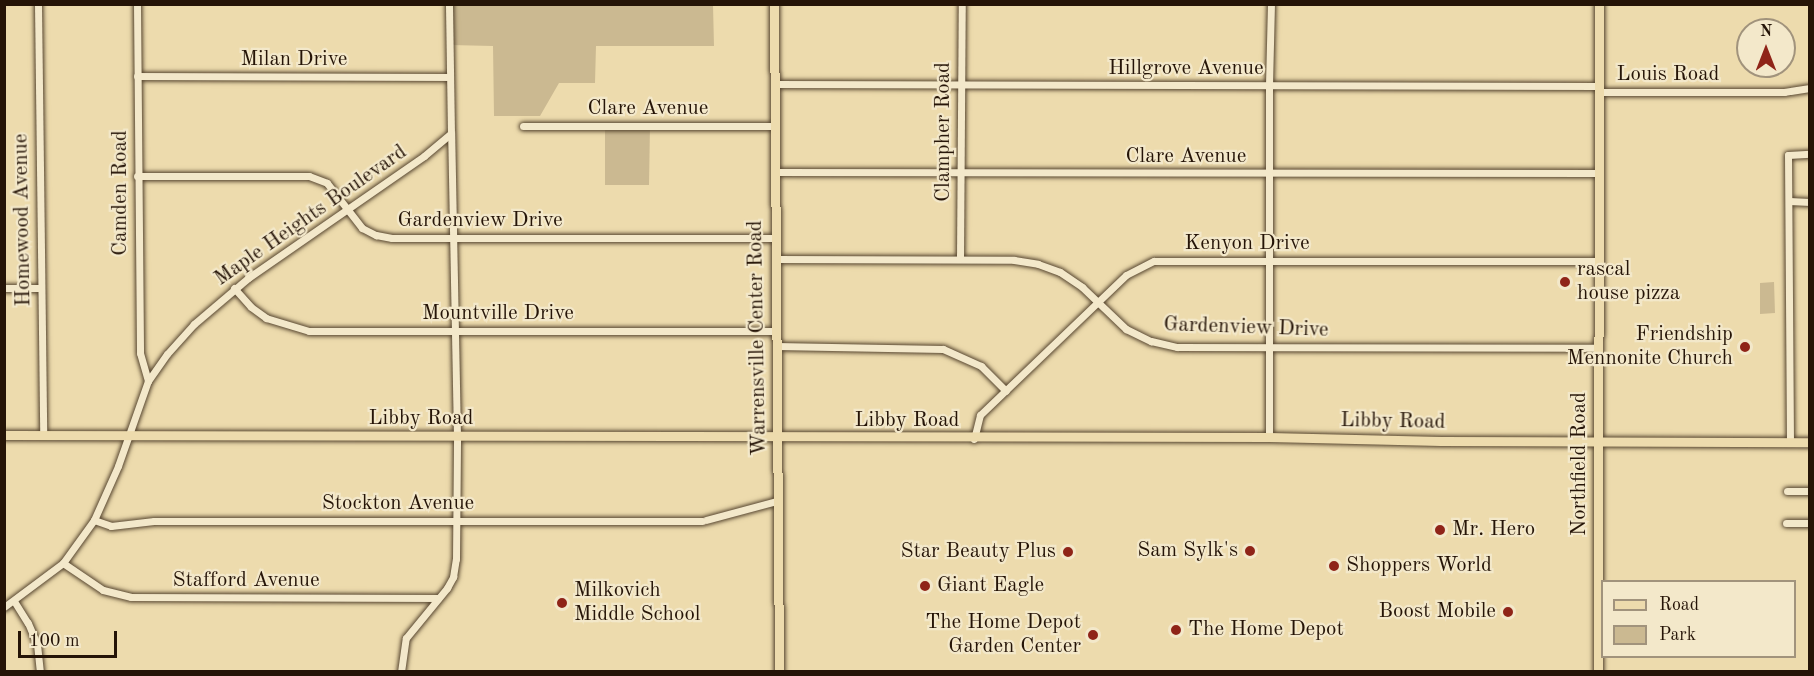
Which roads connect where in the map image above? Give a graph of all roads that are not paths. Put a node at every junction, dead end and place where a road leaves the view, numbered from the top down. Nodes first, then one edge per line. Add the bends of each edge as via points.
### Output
1 (38, 4) edge
2 (137, 4) edge
3 (449, 4) edge
4 (774, 4) edge
5 (962, 4) edge
6 (1271, 4) edge
7 (1599, 4) edge
8 (137, 76) junction
9 (450, 76) junction
10 (774, 84) junction
11 (961, 85) junction
12 (1269, 85) junction
13 (1809, 88) edge
14 (1598, 89) junction
15 (522, 126) dead end
16 (774, 126) junction
17 (451, 133) junction
18 (1809, 154) edge
19 (774, 172) junction
20 (961, 172) junction
21 (1598, 173) junction
22 (1270, 174) junction
23 (137, 176) junction
24 (1789, 201) junction
25 (1809, 202) edge
26 (349, 209) junction
27 (453, 238) junction
28 (775, 238) junction
29 (775, 259) junction
30 (960, 259) junction
31 (1269, 260) junction
32 (1599, 261) junction
33 (4, 288) edge
34 (40, 288) junction
35 (234, 288) junction
36 (1098, 303) junction
37 (453, 330) junction
38 (776, 331) junction
39 (776, 346) junction
40 (1269, 348) junction
41 (1598, 348) junction
42 (148, 381) junction
43 (1006, 391) junction
44 (4, 435) edge
45 (43, 435) junction
46 (126, 437) junction
47 (457, 437) junction
48 (1269, 437) junction
49 (776, 438) junction
50 (974, 439) junction
51 (1598, 442) junction
52 (1790, 442) junction
53 (1809, 442) edge
54 (1787, 491) dead end
55 (1809, 491) edge
56 (777, 501) junction
57 (94, 520) junction
58 (456, 521) junction
59 (1786, 523) dead end
60 (1809, 524) edge
61 (63, 563) junction
62 (438, 598) junction
63 (14, 601) junction
64 (4, 607) edge
65 (40, 672) edge
66 (401, 672) edge
67 (779, 672) edge
68 (1598, 672) edge

1 - 34 street, Homewood Avenue
2 - 8 street, Camden Road
3 - 9 street
4 - 10 main road, Warrensville Center Road
5 - 11 street, Clampher Road
6 - 12 street
7 - 14 main road, Northfield Road
8 - 9 street, Milan Drive
8 - 23 street, Camden Road
9 - 17 street
10 - 11 street, Hillgrove Avenue
10 - 16 main road, Warrensville Center Road
11 - 12 street, Hillgrove Avenue
11 - 20 street, Clampher Road
12 - 14 street, Hillgrove Avenue
12 - 22 street
13 - 14 street, Louis Road via 1784,92
14 - 21 main road, Northfield Road
15 - 16 street, Clare Avenue
16 - 19 main road, Warrensville Center Road
17 - 26 street, Maple Heights Boulevard
17 - 27 street
18 - 24 street via 1788,155
19 - 20 street, Clare Avenue
19 - 28 main road, Warrensville Center Road
20 - 22 street, Clare Avenue
20 - 30 street, Clampher Road
21 - 22 street, Clare Avenue
21 - 32 main road, Northfield Road
22 - 31 street
23 - 26 street, Gardenview Drive via 309,176 327,183
23 - 42 street, Camden Road via 140,352
24 - 25 street
24 - 52 street
26 - 27 street, Gardenview Drive via 362,228 376,235
26 - 35 street, Maple Heights Boulevard
27 - 28 street, Gardenview Drive
27 - 37 street
28 - 29 main road, Warrensville Center Road
29 - 30 street, Gardenview Drive
29 - 38 main road, Warrensville Center Road
30 - 36 street, Gardenview Drive via 1038,264 1071,279
31 - 32 street, Kenyon Drive
31 - 36 street, Kenyon Drive via 1154,261 1126,275
31 - 40 street
32 - 41 main road, Northfield Road
33 - 34 street
34 - 45 street, Homewood Avenue
35 - 37 street, Mountville Drive via 266,318 309,331
35 - 42 street, Maple Heights Boulevard via 194,324
36 - 40 street, Gardenview Drive via 1126,329 1163,345
36 - 43 street, Kenyon Drive
37 - 38 street, Mountville Drive
37 - 47 street
38 - 39 main road, Warrensville Center Road
39 - 43 street via 944,349 981,366
39 - 49 main road, Warrensville Center Road
40 - 41 street, Gardenview Drive
40 - 48 street
41 - 51 main road, Northfield Road
42 - 46 street, Maple Heights Boulevard
43 - 50 street, Kenyon Drive via 980,415
44 - 45 main road, Libby Road
45 - 46 main road, Libby Road
46 - 47 main road, Libby Road
46 - 57 street, Maple Heights Boulevard
47 - 49 main road, Libby Road
47 - 58 street
48 - 50 main road, Libby Road
48 - 51 main road, Libby Road
49 - 50 main road, Libby Road
49 - 56 main road, Warrensville Center Road
51 - 52 main road, Libby Road
51 - 68 main road, Northfield Road
52 - 53 main road, Libby Road
54 - 55 street
56 - 58 street, Stockton Avenue via 704,521
56 - 67 main road, Warrensville Center Road
57 - 58 street, Stockton Avenue via 111,526 154,521
57 - 61 street, Maple Heights Boulevard
58 - 62 street via 453,577
59 - 60 street
61 - 62 street, Stafford Avenue via 103,590 131,597
61 - 63 street, Maple Heights Boulevard
62 - 66 street via 406,638
63 - 64 street, Maple Heights Boulevard
63 - 65 street via 37,644

